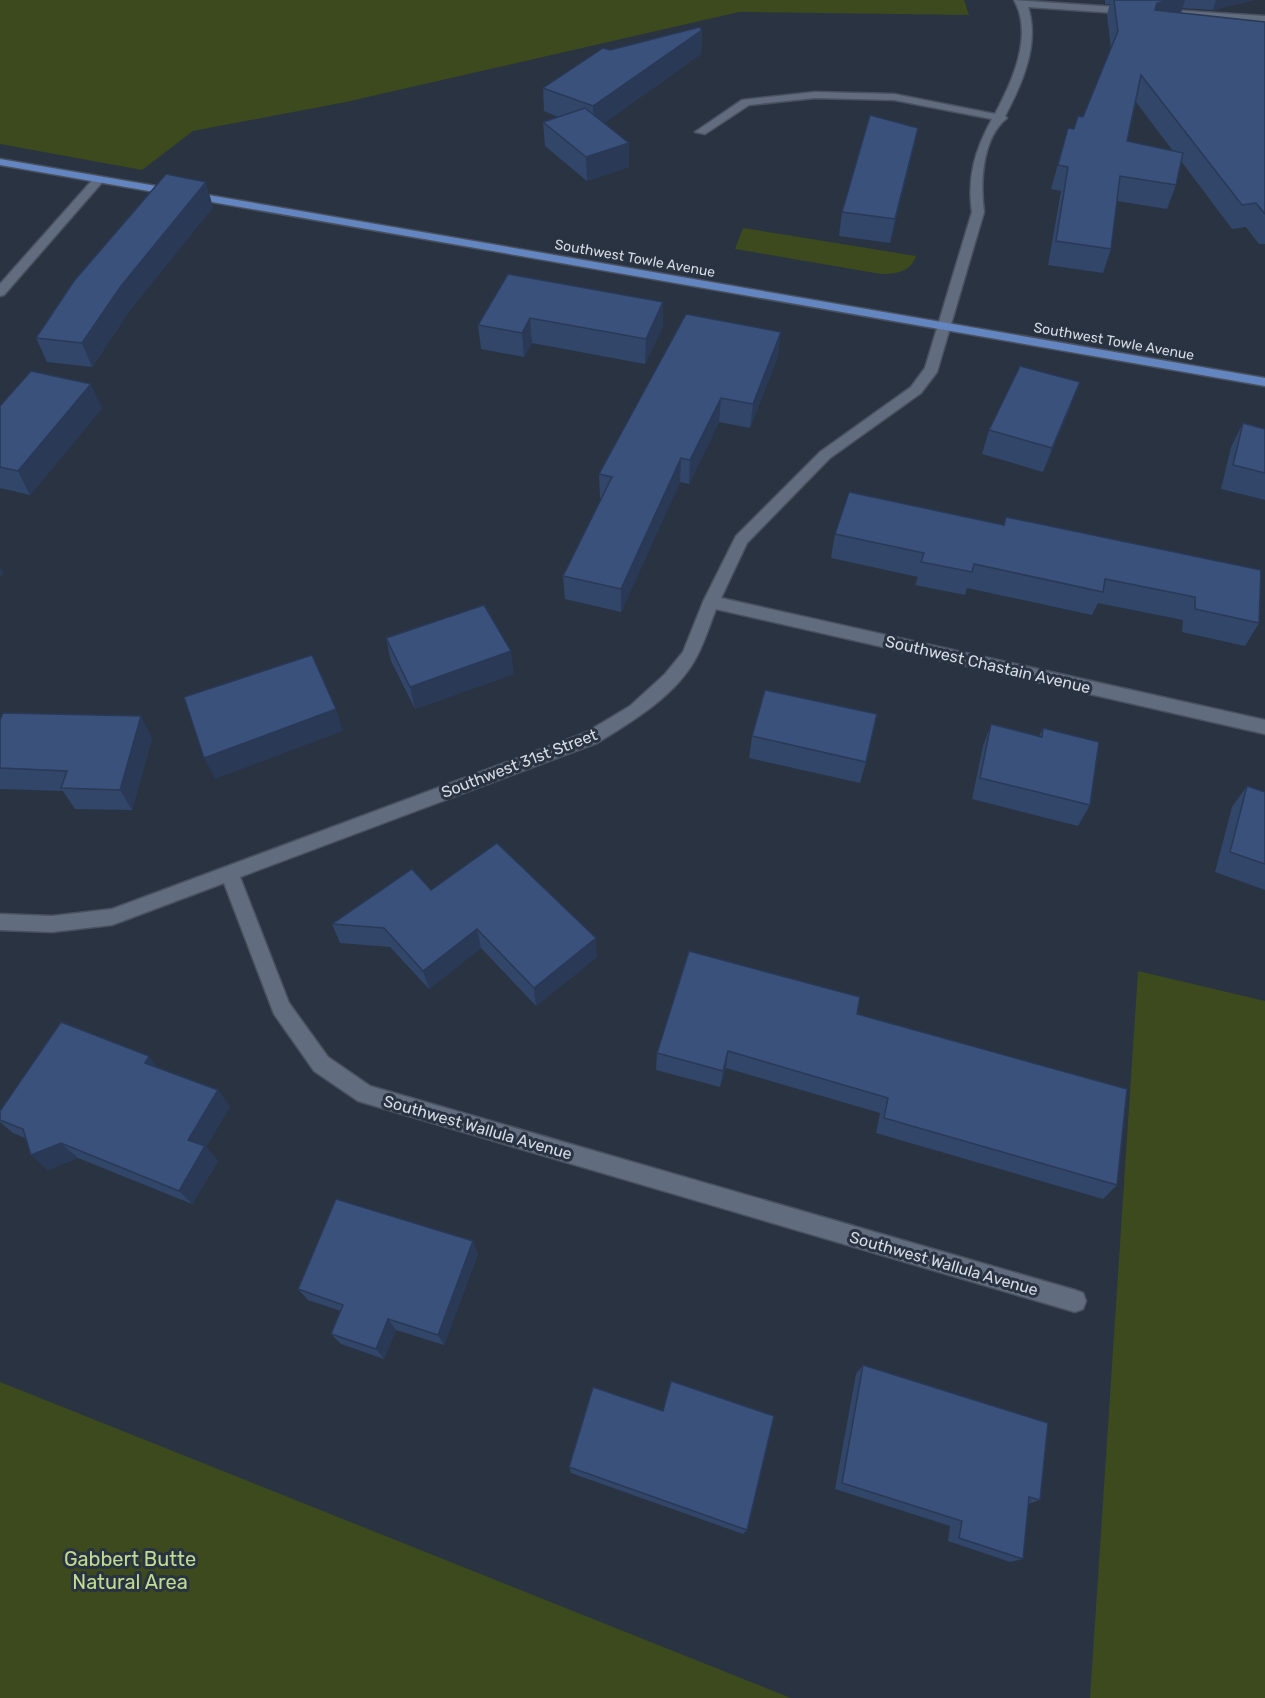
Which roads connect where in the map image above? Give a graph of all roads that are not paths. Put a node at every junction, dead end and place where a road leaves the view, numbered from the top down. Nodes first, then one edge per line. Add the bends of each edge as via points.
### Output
1 (1020, 2) edge
2 (1138, 11) edge
3 (1161, 12) edge
4 (1265, 19) edge
5 (1001, 118) junction
6 (701, 132) dead end
7 (0, 162) edge
8 (99, 180) junction
9 (0, 292) edge
10 (945, 327) junction
11 (1265, 382) edge
12 (711, 602) junction
13 (1265, 727) edge
14 (230, 873) junction
15 (0, 922) edge
16 (1075, 1301) dead end

1 - 2 street
1 - 5 street, Southwest 31st Street via 1027,24 1026,57
3 - 4 street
5 - 6 street via 894,97 815,95 746,102
5 - 10 street, Southwest 31st Street via 984,145 974,189 978,212
7 - 8 main road, Southwest Towle Avenue
8 - 9 street
8 - 10 main road, Southwest Towle Avenue
10 - 11 main road, Southwest Towle Avenue
10 - 12 street, Southwest 31st Street via 932,369 916,390 825,455 791,486 741,540
12 - 13 street, Southwest Chastain Avenue
12 - 14 street, Southwest 31st Street via 690,655 671,678 636,711 591,738
14 - 15 street via 112,917 52,924
14 - 16 street, Southwest Wallula Avenue via 282,1008 321,1064 365,1094

